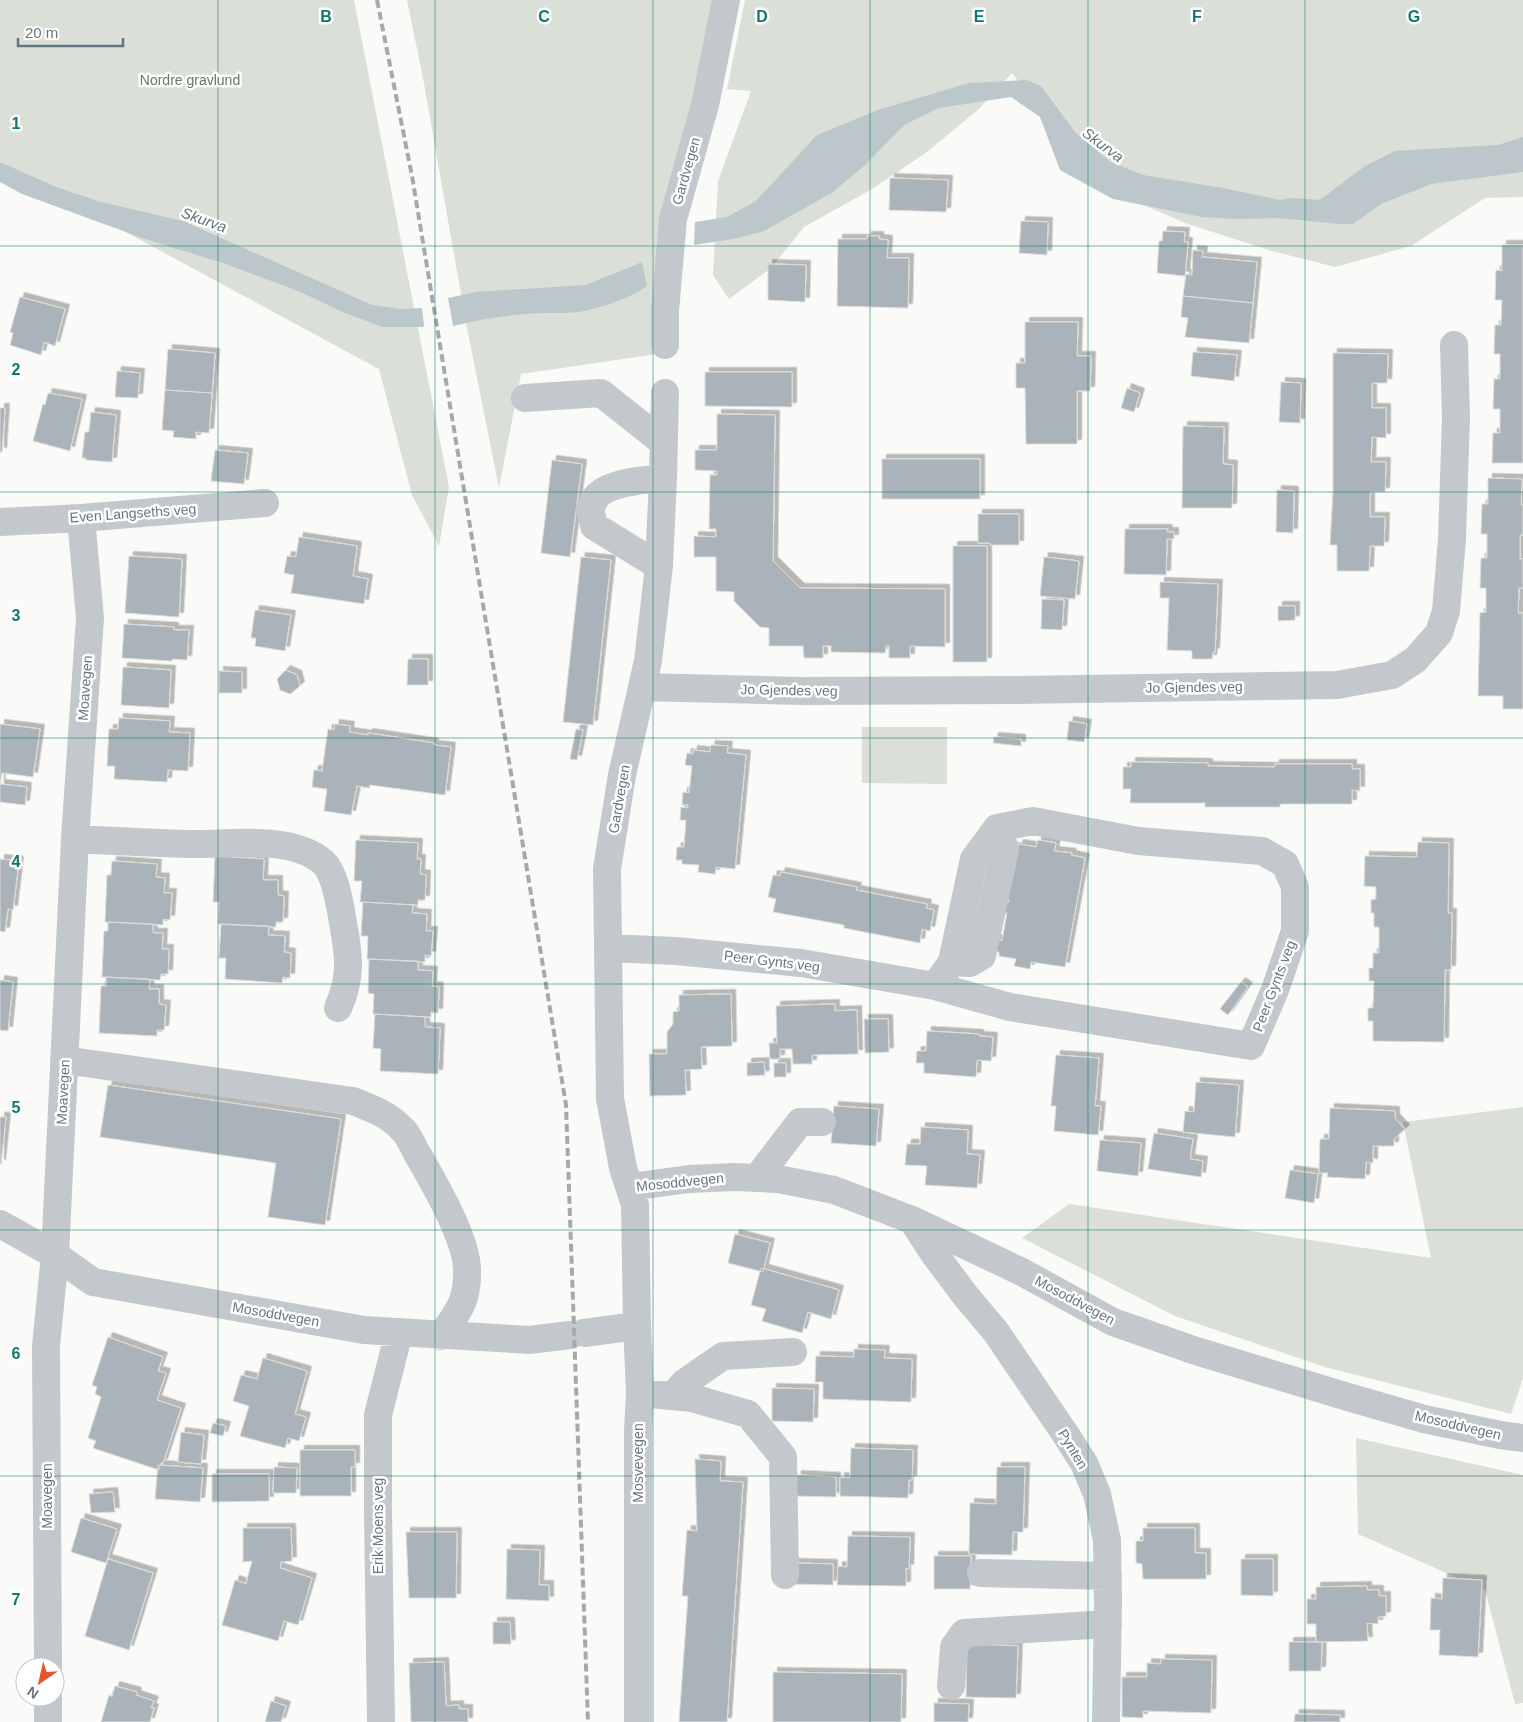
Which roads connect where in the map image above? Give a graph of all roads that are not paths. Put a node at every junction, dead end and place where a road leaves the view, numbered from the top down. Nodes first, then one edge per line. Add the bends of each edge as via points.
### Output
1 (726, 0) edge
2 (665, 345) dead end
3 (1454, 345) dead end
4 (665, 393) dead end
5 (525, 398) dead end
6 (664, 443) junction
7 (663, 478) junction
8 (265, 503) dead end
9 (81, 518) junction
10 (0, 522) edge
11 (659, 566) junction
12 (642, 686) junction
13 (75, 839) junction
14 (608, 948) junction
15 (935, 986) junction
16 (338, 1008) dead end
17 (64, 1060) junction
18 (822, 1122) dead end
19 (757, 1178) junction
20 (632, 1196) junction
21 (912, 1220) junction
22 (0, 1224) edge
23 (55, 1255) junction
24 (637, 1326) junction
25 (399, 1332) junction
26 (441, 1336) junction
27 (792, 1352) dead end
28 (640, 1393) junction
29 (673, 1396) junction
30 (1523, 1438) edge
31 (982, 1573) dead end
32 (784, 1575) dead end
33 (1108, 1576) junction
34 (1108, 1624) junction
35 (48, 1657) edge
36 (951, 1686) dead end
37 (48, 1707) edge
38 (48, 1722) edge
39 (381, 1722) edge
40 (638, 1722) edge
41 (1106, 1722) edge

1 - 2 street, Gardvegen via 705,105 673,219
3 - 12 street, Jo Gjendes veg via 1452,539 1446,611 1439,633 1415,660 1392,675 1337,685 1016,690 802,691
4 - 6 street, Gardvegen
5 - 6 street via 601,392
6 - 7 street, Gardvegen
7 - 11 street, Gardvegen
7 - 11 street via 610,488 598,496 590,509 594,526
8 - 9 street, Even Langseths veg
9 - 10 street, Even Langseths veg
9 - 13 street, Moavegen via 90,618
11 - 12 street, Gardvegen
12 - 14 street, Gardvegen via 622,775 607,869
13 - 16 street via 209,845 265,843 309,853 324,863 339,900 349,972
13 - 17 street, Moavegen
14 - 15 street, Peer Gynts veg via 676,950 800,963
14 - 20 street, Gardvegen via 610,1098 623,1168
15 - 15 street, Peer Gynts veg via 952,962 974,859 997,828 1033,821 1138,841 1262,851 1285,864 1295,887 1295,931 1251,1046 1010,1007
17 - 23 street, Moavegen
17 - 26 street via 353,1101 380,1111 404,1130 435,1186 466,1256 466,1292 461,1310
18 - 19 street via 800,1122
19 - 20 street, Mosoddvegen via 689,1179
19 - 21 street, Mosoddvegen via 834,1190
20 - 24 street, Mosvevegen
21 - 30 street, Mosoddvegen via 1022,1272 1113,1322 1348,1398 1424,1419
21 - 33 street, Pynten via 959,1287 996,1332 1084,1463 1097,1494 1107,1540
22 - 23 street, Mosoddvegen
23 - 25 street, Mosoddvegen via 93,1282 364,1330
23 - 35 street, Moavegen via 46,1346
24 - 26 street, Mosoddvegen via 529,1340
24 - 28 street, Mosvevegen
25 - 26 street, Mosoddvegen
25 - 39 street, Erik Moens veg via 378,1415
27 - 29 street via 723,1356 684,1383
28 - 29 street
28 - 40 street, Mosvevegen
29 - 32 street via 748,1414 783,1457
31 - 33 street
33 - 34 street, Pynten
34 - 36 street via 964,1633 954,1647
34 - 41 street, Pynten
37 - 38 street

